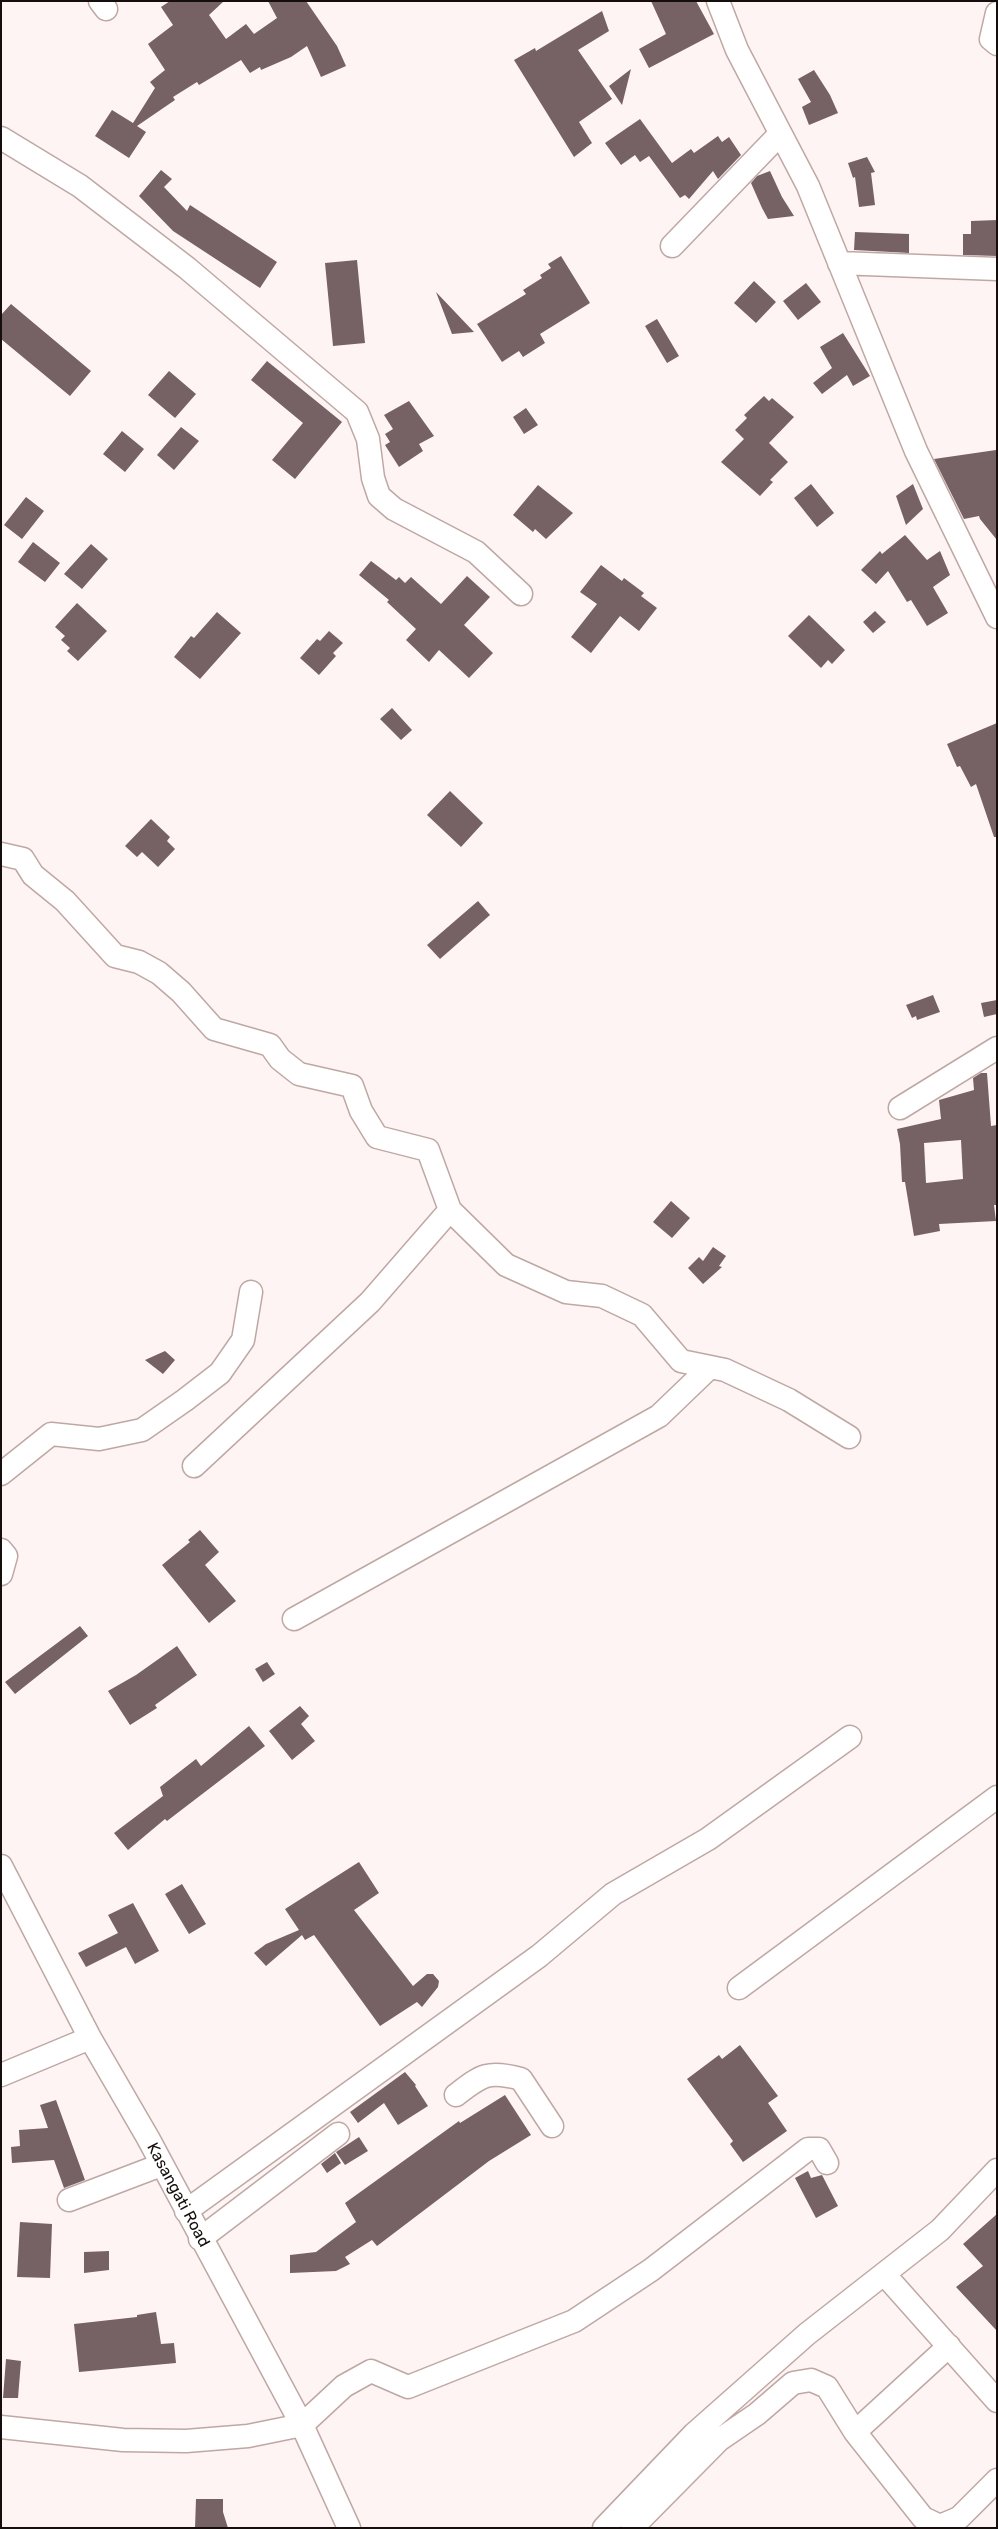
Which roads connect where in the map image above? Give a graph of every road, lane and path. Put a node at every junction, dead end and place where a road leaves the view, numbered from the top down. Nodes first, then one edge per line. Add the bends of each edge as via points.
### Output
1 (718, 1) edge
2 (997, 13) edge
3 (997, 44) edge
4 (780, 134) junction
5 (1, 138) edge
6 (672, 246) dead end
7 (838, 263) junction
8 (997, 269) edge
9 (521, 594) dead end
10 (997, 617) edge
11 (1, 854) edge
12 (997, 1048) edge
13 (900, 1108) dead end
14 (450, 1210) junction
15 (251, 1292) dead end
16 (710, 1367) junction
17 (849, 1437) dead end
18 (194, 1466) dead end
19 (1, 1474) edge
20 (1, 1550) edge
21 (1, 1574) edge
22 (294, 1620) dead end
23 (850, 1737) dead end
24 (997, 1797) edge
25 (1, 1866) edge
26 (739, 1988) dead end
27 (90, 2038) junction
28 (1, 2075) edge
29 (456, 2095) dead end
30 (552, 2126) dead end
31 (338, 2134) dead end
32 (827, 2163) dead end
33 (161, 2164) junction
34 (997, 2170) edge
35 (70, 2200) dead end
36 (186, 2211) junction
37 (200, 2239) junction
38 (885, 2275) junction
39 (949, 2346) junction
40 (997, 2401) edge
41 (302, 2425) junction
42 (1, 2427) edge
43 (855, 2432) junction
44 (997, 2480) edge
45 (349, 2528) edge
46 (604, 2528) edge
47 (632, 2528) edge

1 - 4 street via 737,50
2 - 3 street via 991,39
4 - 6 street
4 - 7 street via 808,186
5 - 9 street via 80,186 187,268 356,412 368,438 373,478 379,496 394,509 476,552
7 - 8 street
7 - 10 street via 916,451
11 - 14 street via 23,859 33,875 65,901 115,956 139,962 159,973 181,992 214,1030 270,1045 280,1059 298,1074 352,1086 361,1111 377,1137 428,1150
12 - 13 street
14 - 16 street via 506,1265 566,1292 602,1296 642,1315 681,1360
14 - 18 street via 370,1302
15 - 19 street via 243,1340 220,1373 185,1400 142,1430 99,1438 52,1434
16 - 17 street via 725,1370 789,1400
16 - 22 street via 659,1416
20 - 21 street via 6,1556
23 - 36 street via 708,1839 613,1894 539,1956
24 - 26 street
25 - 27 street, Kasangati Road
27 - 28 street
27 - 33 street, Kasangati Road
29 - 30 street via 480,2076 502,2074 521,2079
31 - 37 street
32 - 41 street via 819,2149 808,2149 651,2270 574,2321 408,2387 372,2371 344,2386
33 - 35 street
33 - 36 street, Kasangati Road
34 - 38 street via 940,2230
36 - 37 street, Kasangati Road
37 - 41 street, Kasangati Road
38 - 39 street
38 - 46 street via 806,2334 694,2434
39 - 40 street
39 - 43 street
41 - 42 street via 248,2436 186,2441 123,2440
41 - 45 street, Kasangati Road
43 - 44 street via 923,2518 940,2526 959,2518
43 - 47 street via 827,2387 811,2380 793,2383 757,2414 719,2440

